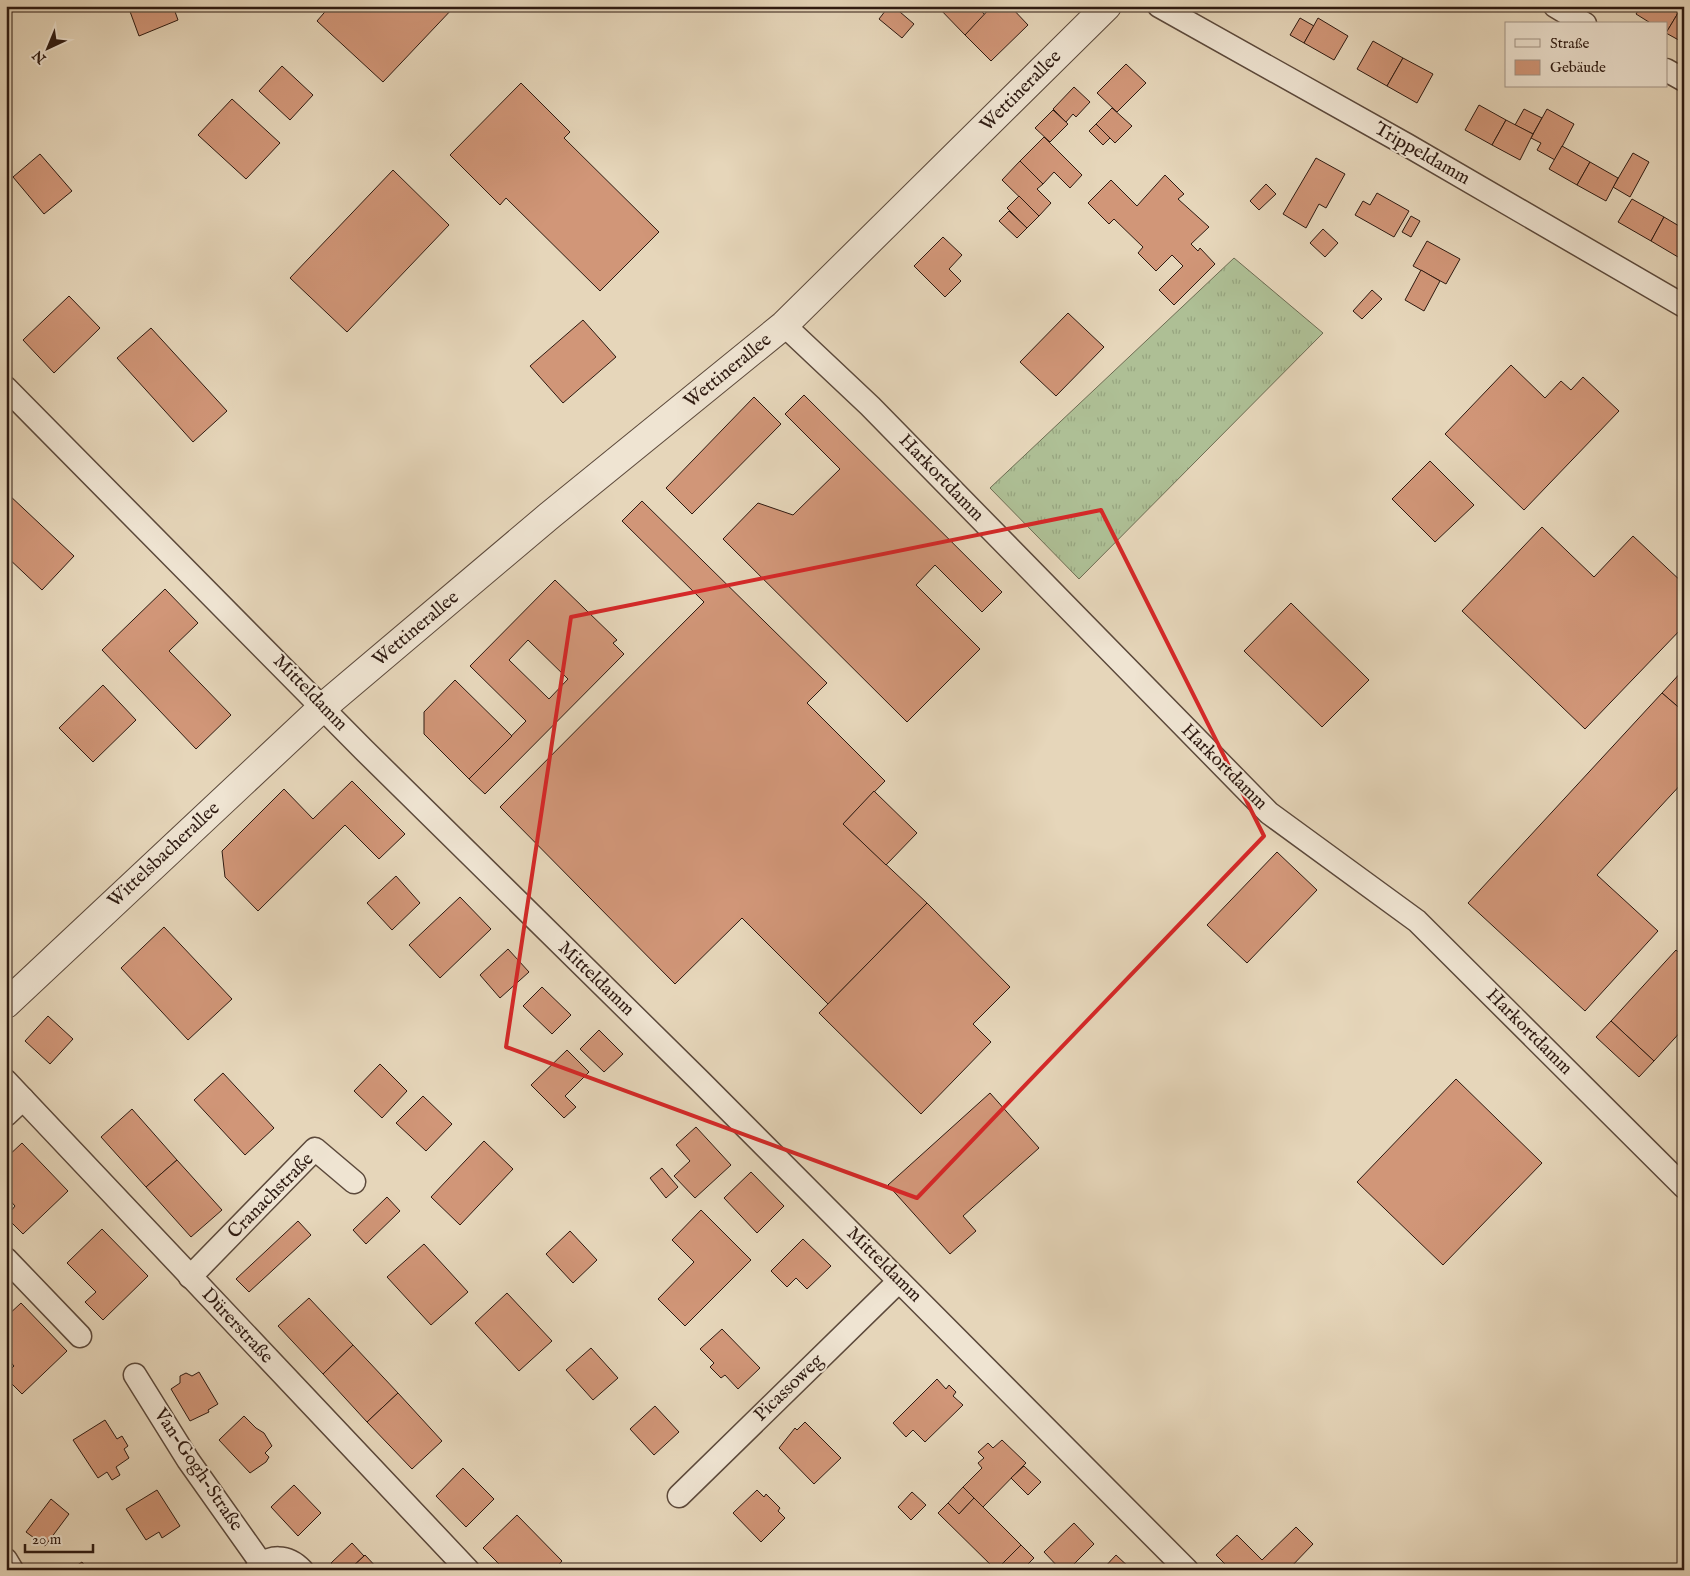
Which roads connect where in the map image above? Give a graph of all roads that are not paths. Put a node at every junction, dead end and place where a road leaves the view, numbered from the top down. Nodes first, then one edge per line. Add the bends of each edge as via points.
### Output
1 (1107, 6) edge
2 (1159, 6) edge
3 (1555, 6) edge
4 (1582, 22) edge
5 (1668, 71) edge
6 (1684, 80) edge
7 (1684, 306) edge
8 (784, 325) junction
9 (6, 388) edge
10 (323, 707) junction
11 (6, 1004) edge
12 (6, 1081) edge
13 (23, 1099) junction
14 (6, 1115) edge
15 (354, 1182) dead end
16 (1684, 1187) edge
17 (8, 1265) edge
18 (190, 1277) junction
19 (900, 1281) junction
20 (80, 1336) dead end
21 (135, 1375) dead end
22 (679, 1496) dead end
23 (6, 1560) edge
24 (259, 1567) edge
25 (12, 1570) edge
26 (302, 1570) edge
27 (468, 1570) edge
28 (1187, 1570) edge

1 - 8 street, Wettinerallee
2 - 7 street, Trippeldamm
3 - 4 street
5 - 6 street
8 - 10 street, Wettinerallee via 549,516
8 - 16 street, Harkortdamm via 870,406 1269,813 1417,920
9 - 10 street, Mitteldamm
10 - 11 street, Wittelsbacherallee
10 - 19 street, Mitteldamm
12 - 13 street, Dürerstraße
13 - 14 street
13 - 18 street, Dürerstraße
15 - 18 street, Cranachstraße via 315,1149
17 - 20 street
18 - 27 street, Dürerstraße
19 - 22 street, Picassoweg
19 - 28 street, Mitteldamm
21 - 24 street, Van-Gogh-Straße
23 - 25 street
24 - 26 street, Van-Gogh-Straße via 272,1558 285,1558

